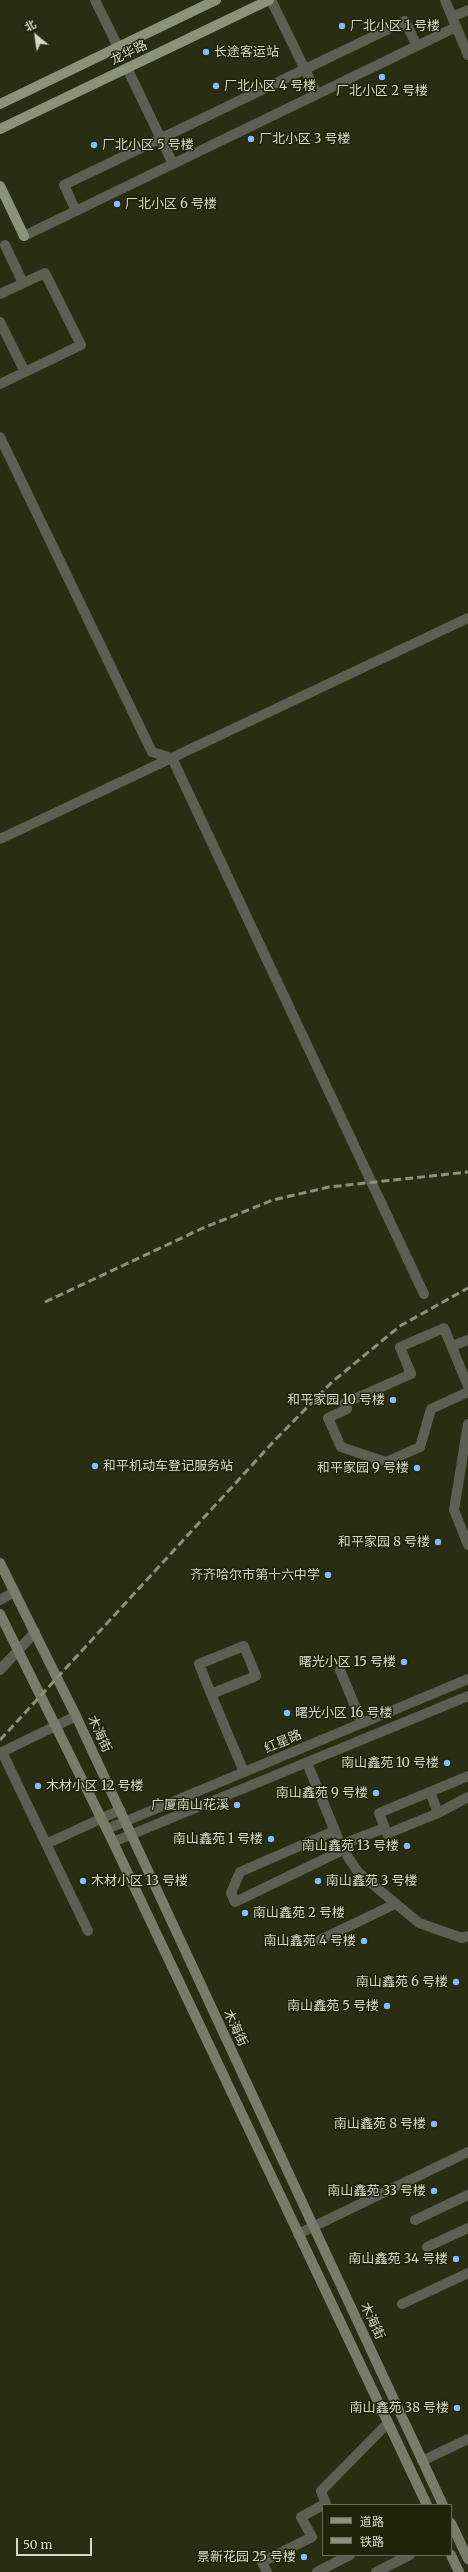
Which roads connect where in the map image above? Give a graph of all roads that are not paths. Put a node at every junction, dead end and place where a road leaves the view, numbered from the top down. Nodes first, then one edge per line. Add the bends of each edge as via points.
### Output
1 (95, 0) edge
2 (216, 0) edge
3 (270, 0) edge
4 (445, 0) edge
5 (468, 10) edge
6 (452, 17) junction
7 (456, 27) junction
8 (417, 46) junction
9 (118, 47) junction
10 (468, 55) edge
11 (127, 68) junction
12 (304, 69) junction
13 (317, 94) junction
14 (0, 104) edge
15 (0, 129) edge
16 (161, 138) junction
17 (173, 164) junction
18 (0, 186) edge
19 (76, 210) junction
20 (24, 236) joint
21 (5, 245) dead end
22 (23, 283) junction
23 (0, 294) edge
24 (0, 322) edge
25 (24, 372) junction
26 (0, 384) edge
27 (0, 437) edge
28 (468, 618) edge
29 (172, 758) junction
30 (0, 839) edge
31 (424, 1294) dead end
32 (468, 1340) edge
33 (452, 1346) junction
34 (468, 1386) edge
35 (468, 1392) edge
36 (468, 1424) edge
37 (468, 1545) edge
38 (0, 1563) edge
39 (14, 1592) junction
40 (0, 1600) edge
41 (0, 1614) edge
42 (35, 1632) junction
43 (18, 1651) junction
44 (0, 1670) edge
45 (340, 1670) dead end
46 (468, 1679) edge
47 (211, 1694) junction
48 (468, 1696) edge
49 (76, 1716) junction
50 (362, 1723) junction
51 (56, 1726) junction
52 (306, 1763) junction
53 (244, 1772) junction
54 (468, 1776) edge
55 (430, 1792) junction
56 (468, 1797) edge
57 (120, 1810) junction
58 (438, 1813) junction
59 (102, 1818) junction
60 (125, 1822) junction
61 (385, 1828) junction
62 (107, 1829) junction
63 (334, 1831) junction
64 (131, 1834) junction
65 (113, 1842) junction
66 (46, 1844) junction
67 (342, 1848) junction
68 (395, 1904) junction
69 (88, 1931) dead end
70 (468, 1936) edge
71 (320, 1940) dead end
72 (468, 2152) edge
73 (468, 2194) edge
74 (415, 2220) dead end
75 (313, 2227) junction
76 (468, 2228) edge
77 (298, 2234) junction
78 (427, 2247) dead end
79 (468, 2273) edge
80 (402, 2304) dead end
81 (388, 2423) junction
82 (468, 2439) edge
83 (422, 2461) junction
84 (325, 2504) edge
85 (427, 2504) edge
86 (443, 2504) edge
87 (322, 2506) edge
88 (452, 2525) edge
89 (348, 2556) edge
90 (408, 2556) edge
91 (451, 2556) edge
92 (468, 2559) edge
93 (267, 2572) edge
94 (317, 2572) edge
95 (376, 2572) edge
96 (459, 2572) edge

1 - 9 street
2 - 9 main road, 龙华路
3 - 11 main road, 龙华路
3 - 12 street
4 - 6 street
5 - 6 street
6 - 7 street
7 - 8 street
7 - 10 street
8 - 12 street via 405,21
8 - 13 street
9 - 14 main road, 龙华路
11 - 15 main road, 龙华路
11 - 16 street
12 - 13 street
12 - 16 street
13 - 17 street
16 - 17 street
16 - 19 street via 64,185
17 - 19 street
18 - 20 main road
19 - 20 street
21 - 22 street
22 - 23 street
22 - 25 street via 45,273 81,346
24 - 25 street
25 - 26 street
27 - 29 street via 152,752
28 - 29 street
29 - 30 street
29 - 31 street
32 - 33 street
33 - 34 street
33 - 35 street via 444,1328 400,1347 411,1374 345,1403 347,1408 328,1418 341,1447 386,1462 420,1447 431,1409
36 - 37 street via 454,1510
38 - 39 main road, 木海街
39 - 40 street
39 - 42 main road, 木海街
41 - 43 main road
42 - 43 street
42 - 49 main road, 木海街
43 - 44 street
43 - 51 main road
45 - 50 street
46 - 50 street, 红星路
47 - 47 street via 199,1664 244,1646 256,1676
47 - 53 street
48 - 52 street
49 - 51 street
49 - 57 main road, 木海街
50 - 53 street, 红星路
51 - 59 main road
51 - 66 street via 2,1752
52 - 63 street
52 - 64 street
53 - 60 street, 红星路
54 - 55 street
55 - 58 street
55 - 61 street via 379,1813
56 - 58 street
57 - 59 street
57 - 60 main road, 木海街
58 - 61 street via 387,1834
59 - 62 main road
59 - 66 street
60 - 62 street, 红星路
60 - 64 main road, 木海街
61 - 67 street
62 - 65 main road
63 - 67 street
63 - 67 street via 240,1872 231,1893 235,1902
64 - 65 street
64 - 75 main road, 木海街
65 - 77 main road
66 - 69 street
67 - 68 street via 358,1872
68 - 70 street via 419,1923 462,1938
68 - 71 street
72 - 75 street
73 - 74 street
75 - 77 street
75 - 83 main road, 木海街
76 - 78 street
77 - 81 main road
79 - 80 street
81 - 84 street via 321,2491
81 - 85 main road
82 - 83 street
83 - 86 main road, 木海街
87 - 93 street via 301,2517 312,2537 262,2562
88 - 92 main road
89 - 94 street
90 - 95 street
91 - 96 main road

